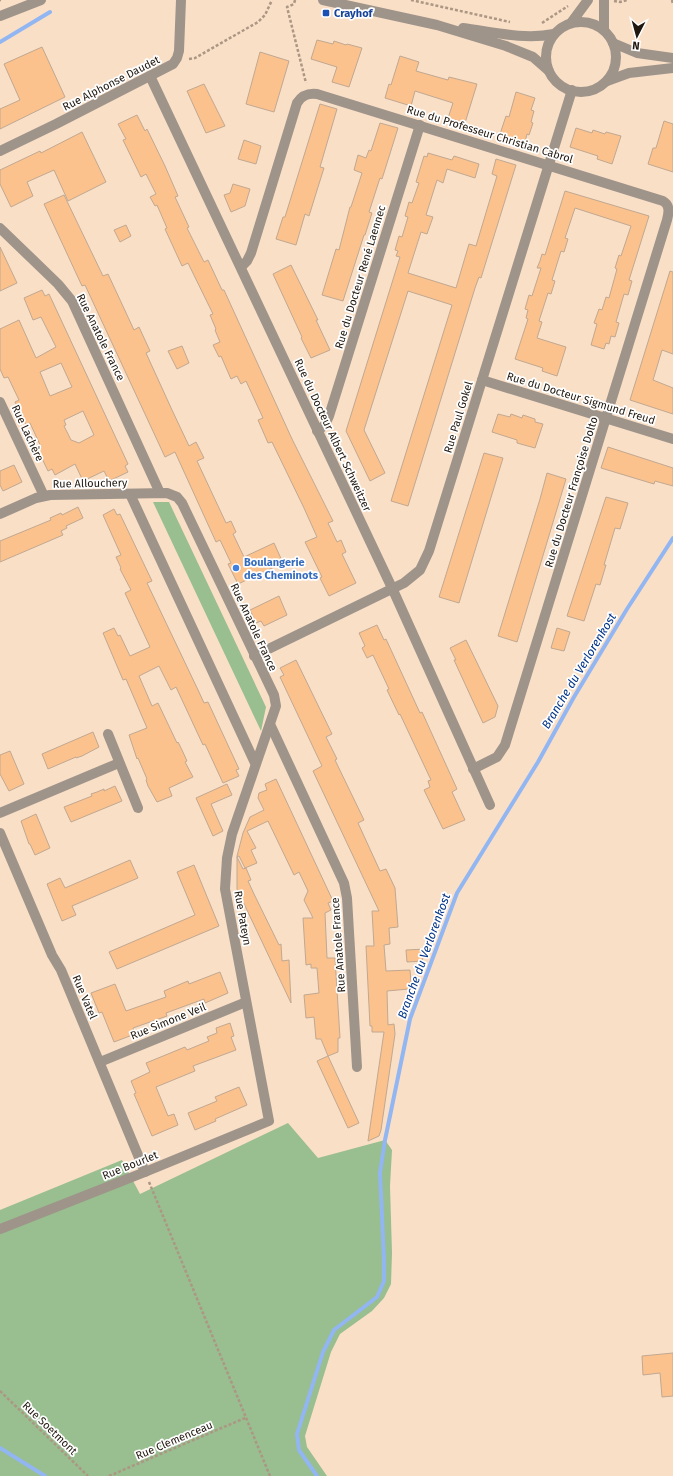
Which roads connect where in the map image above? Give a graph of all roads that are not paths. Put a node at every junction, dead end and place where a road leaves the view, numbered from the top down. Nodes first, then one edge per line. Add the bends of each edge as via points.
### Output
1 (41, 0) edge
2 (181, 0) edge
3 (323, 0) edge
4 (588, 0) edge
5 (610, 0) edge
6 (0, 16) edge
7 (437, 25) junction
8 (567, 25) junction
9 (604, 30) junction
10 (554, 34) junction
11 (613, 43) junction
12 (673, 58) edge
13 (673, 68) edge
14 (549, 71) junction
15 (150, 76) junction
16 (606, 82) junction
17 (572, 90) junction
18 (420, 125) junction
19 (0, 151) edge
20 (549, 165) junction
21 (668, 206) joint
22 (0, 228) edge
23 (241, 267) junction
24 (482, 380) junction
25 (0, 402) edge
26 (606, 418) junction
27 (317, 431) junction
28 (673, 439) edge
29 (160, 493) junction
30 (130, 494) junction
31 (44, 496) junction
32 (0, 514) edge
33 (393, 590) junction
34 (254, 656) junction
35 (270, 724) junction
36 (108, 734) dead end
37 (120, 763) junction
38 (255, 763) junction
39 (473, 769) junction
40 (490, 805) dead end
41 (138, 808) dead end
42 (0, 812) edge
43 (0, 833) edge
44 (246, 1002) junction
45 (100, 1062) junction
46 (357, 1067) dead end
47 (269, 1121) joint
48 (145, 1172) junction
49 (0, 1229) edge

1 - 6 street
2 - 15 street, Rue Alphonse Daudet via 177,58 170,66
3 - 7 street
4 - 8 street
5 - 9 street
7 - 10 street via 523,36 540,37
7 - 14 street via 520,51 533,57
8 - 9 street via 587,22
8 - 10 street
9 - 11 street
10 - 14 street via 547,52
11 - 12 street via 637,53
11 - 16 street via 615,65
13 - 16 street via 629,72
14 - 17 street via 560,84
15 - 19 street, Rue Alphonse Daudet
15 - 23 street, Rue du Docteur Albert Schweitzer
16 - 17 street via 587,91
17 - 20 street, Rue Paul Gokel
18 - 20 street, Rue du Professeur Christian Cabrol
18 - 23 street, Rue du Professeur Christian Cabrol via 317,94 306,95 299,100 250,257
18 - 27 street, Rue du Docteur René Laennec via 329,416 325,425
20 - 21 street, Rue du Professeur Christian Cabrol via 663,200
20 - 24 street, Rue Paul Gokel
21 - 26 street, Rue du Docteur Françoise Dolto via 668,220
22 - 29 street, Rue Anatole France via 72,301
23 - 27 street, Rue du Docteur Albert Schweitzer
24 - 26 street, Rue du Docteur Sigmund Freud
24 - 33 street, Rue Paul Gokel via 427,557 415,575
25 - 31 street, Rue Lachère
26 - 28 street, Rue du Docteur Sigmund Freud
26 - 39 street, Rue du Docteur Françoise Dolto via 502,750 497,757
27 - 33 street, Rue du Docteur Albert Schweitzer
29 - 30 street, Rue Allouchery
29 - 34 street, Rue Anatole France via 171,494 182,503
30 - 31 street, Rue Allouchery
30 - 38 street
31 - 32 street, Rue Allouchery
33 - 34 street, Rue Paul Gokel
33 - 39 street, Rue du Docteur Albert Schweitzer
34 - 35 street, Rue Anatole France via 275,699 275,710
35 - 38 street, Rue Pateyn
35 - 46 street, Rue Anatole France via 340,872 346,891
36 - 37 street
37 - 41 street
37 - 42 street
38 - 44 street, Rue Pateyn via 232,834 225,886
39 - 40 street, Rue du Docteur Albert Schweitzer
43 - 45 street, Rue Vatel
44 - 45 street, Rue Simone Veil
44 - 47 street, Rue Pateyn
45 - 48 street, Rue Vatel
47 - 48 street, Rue Bourlet
48 - 49 street, Rue Bourlet

